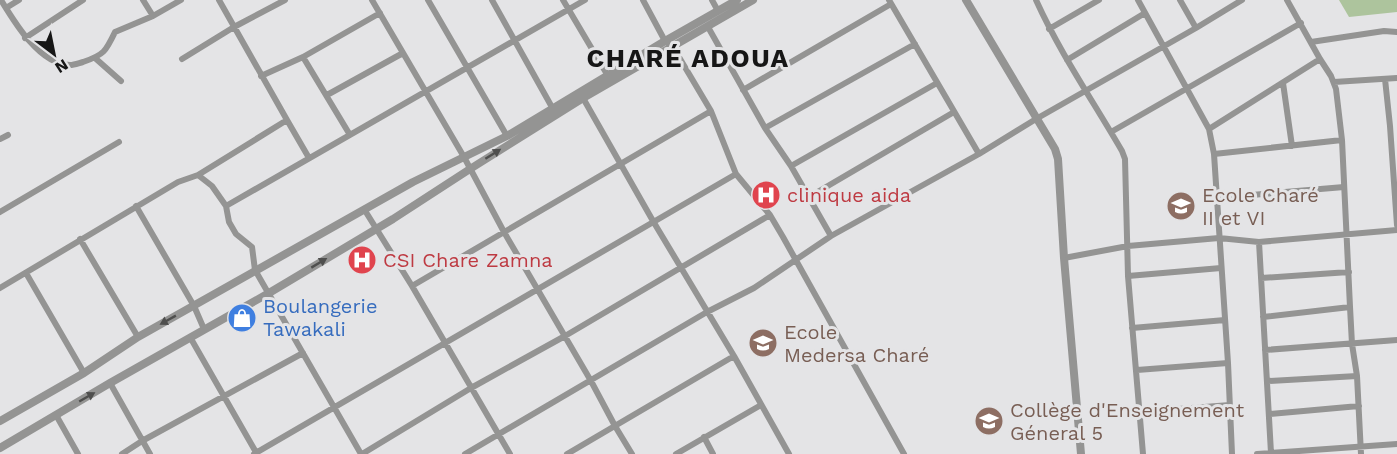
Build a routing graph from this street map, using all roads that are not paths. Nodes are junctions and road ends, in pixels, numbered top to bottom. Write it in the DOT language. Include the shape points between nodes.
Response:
graph roads {
  1 [pos="1,0"];
  2 [pos="19,0"];
  3 [pos="83,0"];
  4 [pos="143,0"];
  5 [pos="181,0"];
  6 [pos="219,0"];
  7 [pos="285,0"];
  8 [pos="382,0"];
  9 [pos="428,0"];
  10 [pos="492,0"];
  11 [pos="563,0"];
  12 [pos="585,0"];
  13 [pos="643,0"];
  14 [pos="712,0"];
  15 [pos="736,0"];
  16 [pos="753,0"];
  17 [pos="966,0"];
  18 [pos="1036,0"];
  19 [pos="1099,0"];
  20 [pos="1138,0"];
  21 [pos="1180,0"];
  22 [pos="1242,0"];
  23 [pos="1287,0"];
  24 [pos="374,2"];
  25 [pos="890,2"];
  26 [pos="6,8"];
  27 [pos="569,9"];
  28 [pos="718,11"];
  29 [pos="380,13"];
  30 [pos="1145,13"];
  31 [pos="153,16"];
  32 [pos="1301,23"];
  33 [pos="234,27"];
  34 [pos="708,27"];
  35 [pos="1196,28"];
  36 [pos="1049,29"];
  37 [pos="1397,32"];
  38 [pos="25,38"];
  39 [pos="514,40"];
  40 [pos="665,41"];
  41 [pos="1311,42"];
  42 [pos="915,44"];
  43 [pos="1164,46"];
  44 [pos="673,47"];
  45 [pos="403,53"];
  46 [pos="303,57"];
  47 [pos="95,58"];
  48 [pos="182,59"];
  49 [pos="1320,59"];
  50 [pos="1067,60"];
  51 [pos="468,67"];
  52 [pos="261,76"];
  53 [pos="608,76"];
  54 [pos="1397,78"];
  55 [pos="1386,79"];
  56 [pos="121,81"];
  57 [pos="938,82"];
  58 [pos="1334,82"];
  59 [pos="1283,83"];
  60 [pos="1187,88"];
  61 [pos="743,90"];
  62 [pos="426,91"];
  63 [pos="1085,91"];
  64 [pos="327,95"];
  65 [pos="583,99"];
  66 [pos="553,109"];
  67 [pos="711,111"];
  68 [pos="954,112"];
  69 [pos="1036,119"];
  70 [pos="287,120"];
  71 [pos="765,128"];
  72 [pos="1209,129"];
  73 [pos="1111,132"];
  74 [pos="8,135"];
  75 [pos="350,135"];
  76 [pos="507,136"];
  77 [pos="0,139"];
  78 [pos="1342,140"];
  79 [pos="119,142"];
  80 [pos="1292,146"];
  81 [pos="979,154"];
  82 [pos="1214,154"];
  83 [pos="464,157"];
  84 [pos="309,158"];
  85 [pos="621,164"];
  86 [pos="791,166"];
  87 [pos="470,169"];
  88 [pos="735,174"];
  89 [pos="198,175"];
  90 [pos="1344,187"];
  91 [pos="809,196"];
  92 [pos="1216,198"];
  93 [pos="136,206"];
  94 [pos="226,206"];
  95 [pos="364,209"];
  96 [pos="0,212"];
  97 [pos="770,215"];
  98 [pos="653,221"];
  99 [pos="1397,225"];
  100 [pos="376,228"];
  101 [pos="1397,230"];
  102 [pos="504,232"];
  103 [pos="1347,234"];
  104 [pos="831,237"];
  105 [pos="1219,238"];
  106 [pos="81,239"];
  107 [pos="1259,242"];
  108 [pos="1128,246"];
  109 [pos="1064,258"];
  110 [pos="796,260"];
  111 [pos="682,267"];
  112 [pos="1221,268"];
  113 [pos="255,270"];
  114 [pos="1349,272"];
  115 [pos="26,273"];
  116 [pos="1128,276"];
  117 [pos="1261,278"];
  118 [pos="412,286"];
  119 [pos="0,288"];
  120 [pos="537,289"];
  121 [pos="269,293"];
  122 [pos="194,306"];
  123 [pos="1350,307"];
  124 [pos="707,312"];
  125 [pos="1263,317"];
  126 [pos="1225,320"];
  127 [pos="1132,328"];
  128 [pos="204,329"];
  129 [pos="565,336"];
  130 [pos="138,337"];
  131 [pos="190,337"];
  132 [pos="1397,340"];
  133 [pos="445,342"];
  134 [pos="1352,344"];
  135 [pos="1265,350"];
  136 [pos="303,353"];
  137 [pos="734,356"];
  138 [pos="1228,363"];
  139 [pos="1137,370"];
  140 [pos="84,373"];
  141 [pos="1358,376"];
  142 [pos="591,381"];
  143 [pos="1268,381"];
  144 [pos="110,383"];
  145 [pos="471,388"];
  146 [pos="224,397"];
  147 [pos="761,405"];
  148 [pos="1230,405"];
  149 [pos="1359,406"];
  150 [pos="334,407"];
  151 [pos="1140,412"];
  152 [pos="1270,414"];
  153 [pos="56,415"];
  154 [pos="0,421"];
  155 [pos="615,426"];
  156 [pos="498,434"];
  157 [pos="704,437"];
  158 [pos="142,441"];
  159 [pos="1397,444"];
  160 [pos="0,448"];
  161 [pos="1361,451"];
  162 [pos="1271,453"];
  163 [pos="78,454"];
  164 [pos="122,454"];
  165 [pos="150,454"];
  166 [pos="256,454"];
  167 [pos="362,454"];
  168 [pos="465,454"];
  169 [pos="510,454"];
  170 [pos="567,454"];
  171 [pos="632,454"];
  172 [pos="676,454"];
  173 [pos="713,454"];
  174 [pos="789,454"];
  175 [pos="904,454"];
  176 [pos="1081,454"];
  177 [pos="1143,454"];
  178 [pos="1232,454"];
  179 [pos="1257,454"];
  1 -- 26 [label="street"];
  2 -- 26 [label="street"];
  3 -- 38 [label="street"];
  4 -- 31 [label="street"];
  5 -- 31 [label="street"];
  6 -- 33 [label="street"];
  7 -- 33 [label="street"];
  8 -- 24 [label="street"];
  9 -- 51 [label="street"];
  10 -- 39 [label="street"];
  11 -- 27 [label="street"];
  12 -- 27 [label="street"];
  13 -- 40 [label="street"];
  14 -- 28 [label="street"];
  15 -- 28 [label="street"];
  16 -- 34 [label="street"];
  17 -- 69 [label="street"];
  18 -- 36 [label="street"];
  19 -- 36 [label="street"];
  20 -- 30 [label="street"];
  21 -- 35 [label="street"];
  22 -- 35 [label="street"];
  23 -- 32 [label="street"];
  24 -- 29 [label="street"];
  25 -- 42 [label="street"];
  25 -- 61 [label="street"];
  26 -- 38 [label="street"];
  27 -- 39 [label="street"];
  27 -- 53 [label="street"];
  28 -- 40 [label="street"];
  29 -- 45 [label="street"];
  29 -- 46 [label="street"];
  30 -- 43 [label="street"];
  30 -- 50 [label="street"];
  31 -- 47 [label="street" via="115,32 108,48"];
  32 -- 41 [label="street"];
  32 -- 60 [label="street"];
  33 -- 48 [label="street"];
  33 -- 52 [label="street"];
  34 -- 44 [label="street"];
  34 -- 61 [label="street"];
  35 -- 43 [label="street"];
  36 -- 50 [label="street"];
  37 -- 41 [label="street"];
  38 -- 47 [label="street" via="60,63 71,66"];
  39 -- 51 [label="street"];
  39 -- 66 [label="street"];
  40 -- 44 [label="street"];
  40 -- 53 [label="street"];
  41 -- 49 [label="street"];
  42 -- 57 [label="street"];
  42 -- 71 [label="street"];
  43 -- 60 [label="street"];
  43 -- 63 [label="street"];
  44 -- 65 [label="street"];
  44 -- 67 [label="street"];
  45 -- 62 [label="street"];
  45 -- 64 [label="street"];
  46 -- 52 [label="street"];
  46 -- 64 [label="street"];
  47 -- 56 [label="street"];
  49 -- 58 [label="street"];
  49 -- 59 [label="street"];
  50 -- 63 [label="street"];
  51 -- 62 [label="street"];
  51 -- 76 [label="street"];
  52 -- 70 [label="street"];
  53 -- 66 [label="street"];
  54 -- 55 [label="street"];
  55 -- 58 [label="street"];
  55 -- 99 [label="street"];
  57 -- 68 [label="street"];
  57 -- 86 [label="street"];
  58 -- 78 [label="street"];
  59 -- 72 [label="street"];
  59 -- 80 [label="street"];
  60 -- 72 [label="street"];
  60 -- 73 [label="street"];
  61 -- 71 [label="street"];
  62 -- 75 [label="street"];
  62 -- 83 [label="street"];
  63 -- 69 [label="street"];
  63 -- 73 [label="street"];
  64 -- 75 [label="street"];
  65 -- 85 [label="street"];
  87 -- 65 [label="street, one-way"];
  66 -- 76 [label="street"];
  67 -- 85 [label="street"];
  67 -- 88 [label="street"];
  68 -- 81 [label="street"];
  68 -- 91 [label="street"];
  69 -- 81 [label="street"];
  69 -- 109 [label="street" via="1058,159"];
  70 -- 84 [label="street"];
  70 -- 89 [label="street"];
  71 -- 86 [label="street"];
  72 -- 82 [label="street"];
  73 -- 108 [label="street" via="1125,159"];
  74 -- 77 [label="street"];
  75 -- 84 [label="street"];
  76 -- 83 [label="street"];
  78 -- 80 [label="street"];
  78 -- 90 [label="street"];
  79 -- 96 [label="street"];
  80 -- 82 [label="street"];
  81 -- 104 [label="street"];
  82 -- 92 [label="street"];
  83 -- 87 [label="street"];
  83 -- 95 [label="street"];
  84 -- 94 [label="street"];
  85 -- 98 [label="street"];
  85 -- 102 [label="street"];
  86 -- 91 [label="street"];
  87 -- 100 [label="street"];
  87 -- 102 [label="street"];
  88 -- 97 [label="street"];
  88 -- 98 [label="street"];
  89 -- 93 [label="street"];
  89 -- 94 [label="street" via="212,186"];
  90 -- 92 [label="street"];
  90 -- 103 [label="street"];
  91 -- 104 [label="street"];
  92 -- 105 [label="street"];
  93 -- 106 [label="street"];
  93 -- 122 [label="street"];
  94 -- 113 [label="street" via="236,234 252,247"];
  95 -- 100 [label="street"];
  95 -- 113 [label="street"];
  97 -- 110 [label="street"];
  97 -- 111 [label="street"];
  98 -- 111 [label="street"];
  98 -- 120 [label="street"];
  100 -- 118 [label="street"];
  121 -- 100 [label="street, one-way"];
  101 -- 103 [label="street"];
  102 -- 118 [label="street"];
  102 -- 120 [label="street"];
  103 -- 107 [label="street"];
  103 -- 114 [label="street"];
  104 -- 110 [label="street"];
  105 -- 107 [label="street"];
  105 -- 108 [label="street"];
  105 -- 112 [label="street"];
  106 -- 115 [label="street"];
  106 -- 130 [label="street"];
  107 -- 117 [label="street"];
  108 -- 109 [label="street"];
  108 -- 116 [label="street"];
  109 -- 176 [label="street"];
  110 -- 124 [label="street"];
  110 -- 175 [label="street"];
  111 -- 124 [label="street"];
  111 -- 129 [label="street"];
  112 -- 116 [label="street"];
  112 -- 126 [label="street"];
  113 -- 121 [label="street"];
  113 -- 122 [label="street"];
  114 -- 117 [label="street"];
  114 -- 123 [label="street"];
  115 -- 119 [label="street"];
  115 -- 140 [label="street"];
  116 -- 127 [label="street"];
  117 -- 125 [label="street"];
  118 -- 133 [label="street"];
  120 -- 129 [label="street"];
  120 -- 133 [label="street"];
  121 -- 128 [label="street"];
  121 -- 136 [label="street"];
  122 -- 128 [label="street"];
  122 -- 130 [label="street, one-way"];
  123 -- 125 [label="street"];
  123 -- 134 [label="street"];
  124 -- 137 [label="street"];
  124 -- 142 [label="street"];
  125 -- 135 [label="street"];
  126 -- 127 [label="street"];
  126 -- 138 [label="street"];
  127 -- 139 [label="street"];
  128 -- 131 [label="street"];
  129 -- 142 [label="street"];
  129 -- 145 [label="street"];
  130 -- 140 [label="street"];
  131 -- 144 [label="street"];
  131 -- 146 [label="street"];
  132 -- 134 [label="street"];
  133 -- 145 [label="street"];
  133 -- 150 [label="street"];
  134 -- 135 [label="street"];
  134 -- 141 [label="street"];
  135 -- 143 [label="street"];
  136 -- 146 [label="street"];
  136 -- 150 [label="street"];
  137 -- 147 [label="street"];
  137 -- 155 [label="street"];
  138 -- 139 [label="street"];
  138 -- 148 [label="street"];
  139 -- 151 [label="street"];
  140 -- 154 [label="street"];
  141 -- 143 [label="street"];
  141 -- 149 [label="street"];
  142 -- 155 [label="street"];
  142 -- 156 [label="street"];
  143 -- 152 [label="street"];
  153 -- 144 [label="street, one-way"];
  144 -- 158 [label="street"];
  145 -- 156 [label="street"];
  145 -- 167 [label="street"];
  146 -- 158 [label="street"];
  146 -- 166 [label="street"];
  147 -- 157 [label="street"];
  147 -- 174 [label="street"];
  148 -- 151 [label="street"];
  148 -- 178 [label="street"];
  149 -- 152 [label="street"];
  149 -- 161 [label="street"];
  150 -- 166 [label="street"];
  150 -- 167 [label="street"];
  151 -- 177 [label="street"];
  152 -- 162 [label="street"];
  153 -- 160 [label="street"];
  153 -- 163 [label="street"];
  155 -- 170 [label="street"];
  155 -- 171 [label="street"];
  156 -- 168 [label="street"];
  156 -- 169 [label="street"];
  157 -- 172 [label="street"];
  157 -- 173 [label="street"];
  158 -- 164 [label="street"];
  158 -- 165 [label="street"];
  159 -- 161 [label="street"];
  161 -- 162 [label="street"];
  162 -- 179 [label="street"];
}
